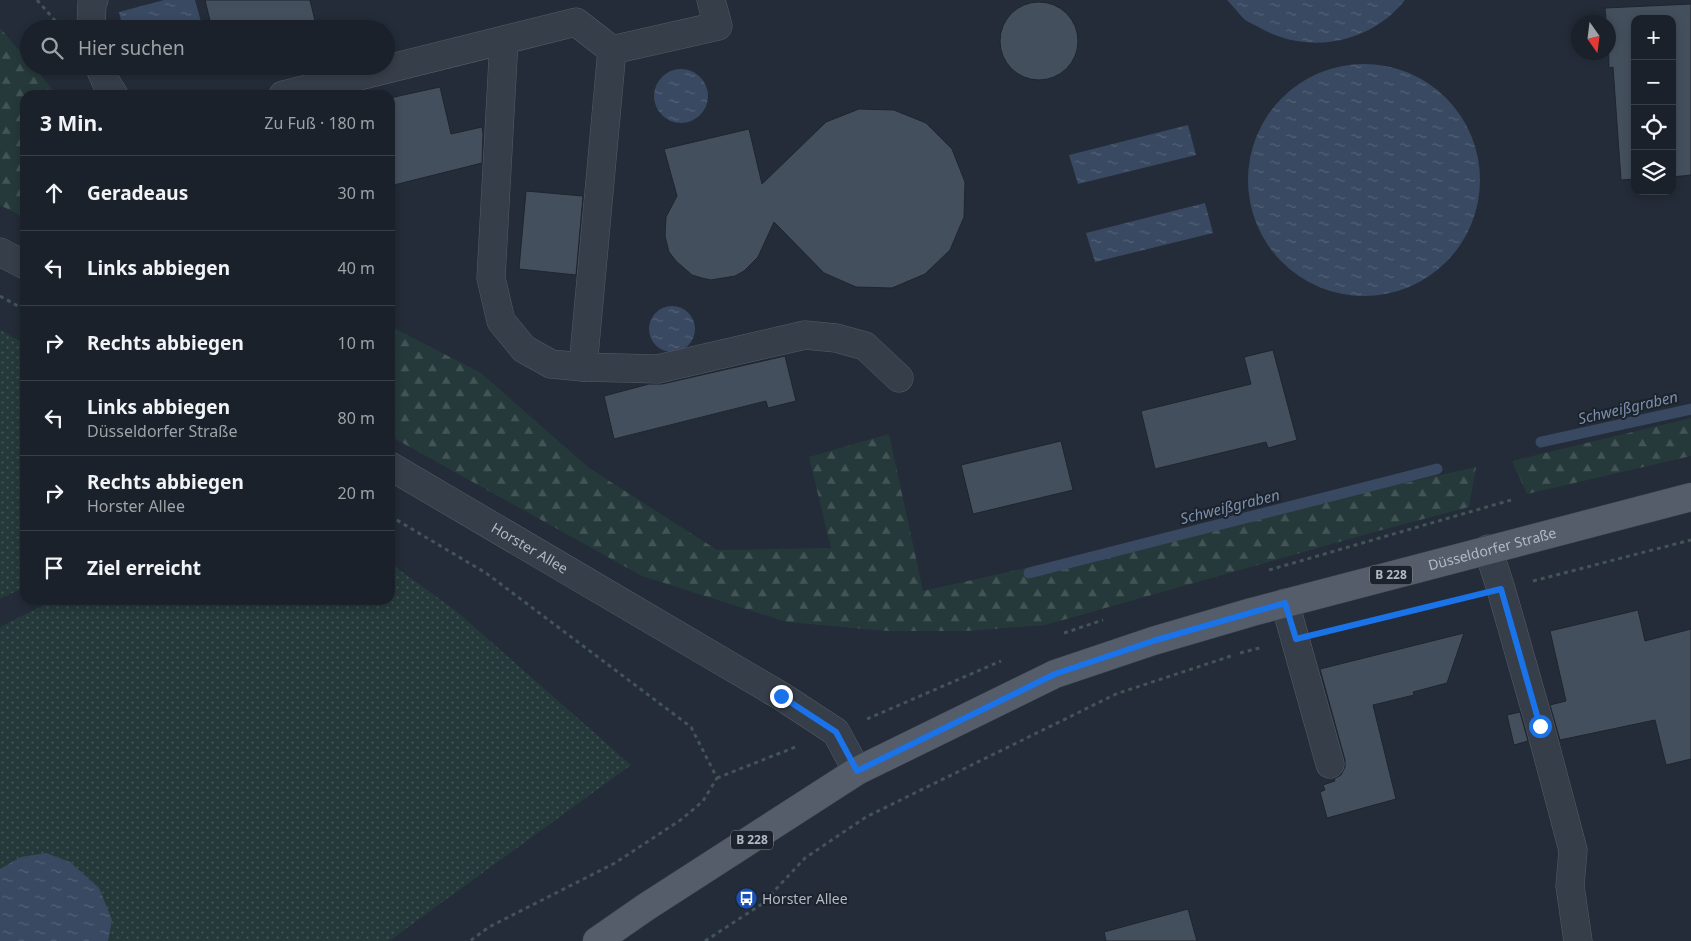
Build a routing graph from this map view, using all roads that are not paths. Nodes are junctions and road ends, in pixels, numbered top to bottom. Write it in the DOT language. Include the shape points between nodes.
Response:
graph roads {
  1 [pos="94,0"];
  2 [pos="711,0"];
  3 [pos="91,20"];
  4 [pos="504,40"];
  5 [pos="612,50"];
  6 [pos="395,67"];
  7 [pos="103,75"];
  8 [pos="363,75"];
  9 [pos="111,90"];
  10 [pos="303,90"];
  11 [pos="0,252"];
  12 [pos="20,262"];
  13 [pos="583,367"];
  14 [pos="898,378"];
  15 [pos="395,469"];
  16 [pos="1691,497"];
  17 [pos="1488,549"];
  18 [pos="1285,603"];
  19 [pos="1330,764"];
  20 [pos="857,771"];
  21 [pos="597,941"];
  22 [pos="1578,941"];
  1 -- 3 [label="street"];
  2 -- 5 [label="street" via="718,26"];
  4 -- 5 [label="street" via="576,22"];
  4 -- 6 [label="street"];
  4 -- 13 [label="street" via="491,278 501,322 524,349 552,364"];
  5 -- 13 [label="street"];
  7 -- 9 [label="street"];
  8 -- 10 [label="street"];
  11 -- 12 [label="street"];
  13 -- 14 [label="street" via="658,369 805,335 836,338 865,346"];
  15 -- 20 [label="street, Horster Allee" via="781,696 836,732"];
  16 -- 17 [label="main road, Düsseldorfer Straße / B 228"];
  17 -- 18 [label="main road, Düsseldorfer Straße / B 228"];
  17 -- 22 [label="street" via="1573,850 1570,886"];
  18 -- 19 [label="street"];
  18 -- 20 [label="main road, Düsseldorfer Straße / B 228" via="1153,641 1055,674"];
  20 -- 21 [label="main road, Düsseldorfer Straße / B 228"];
}
